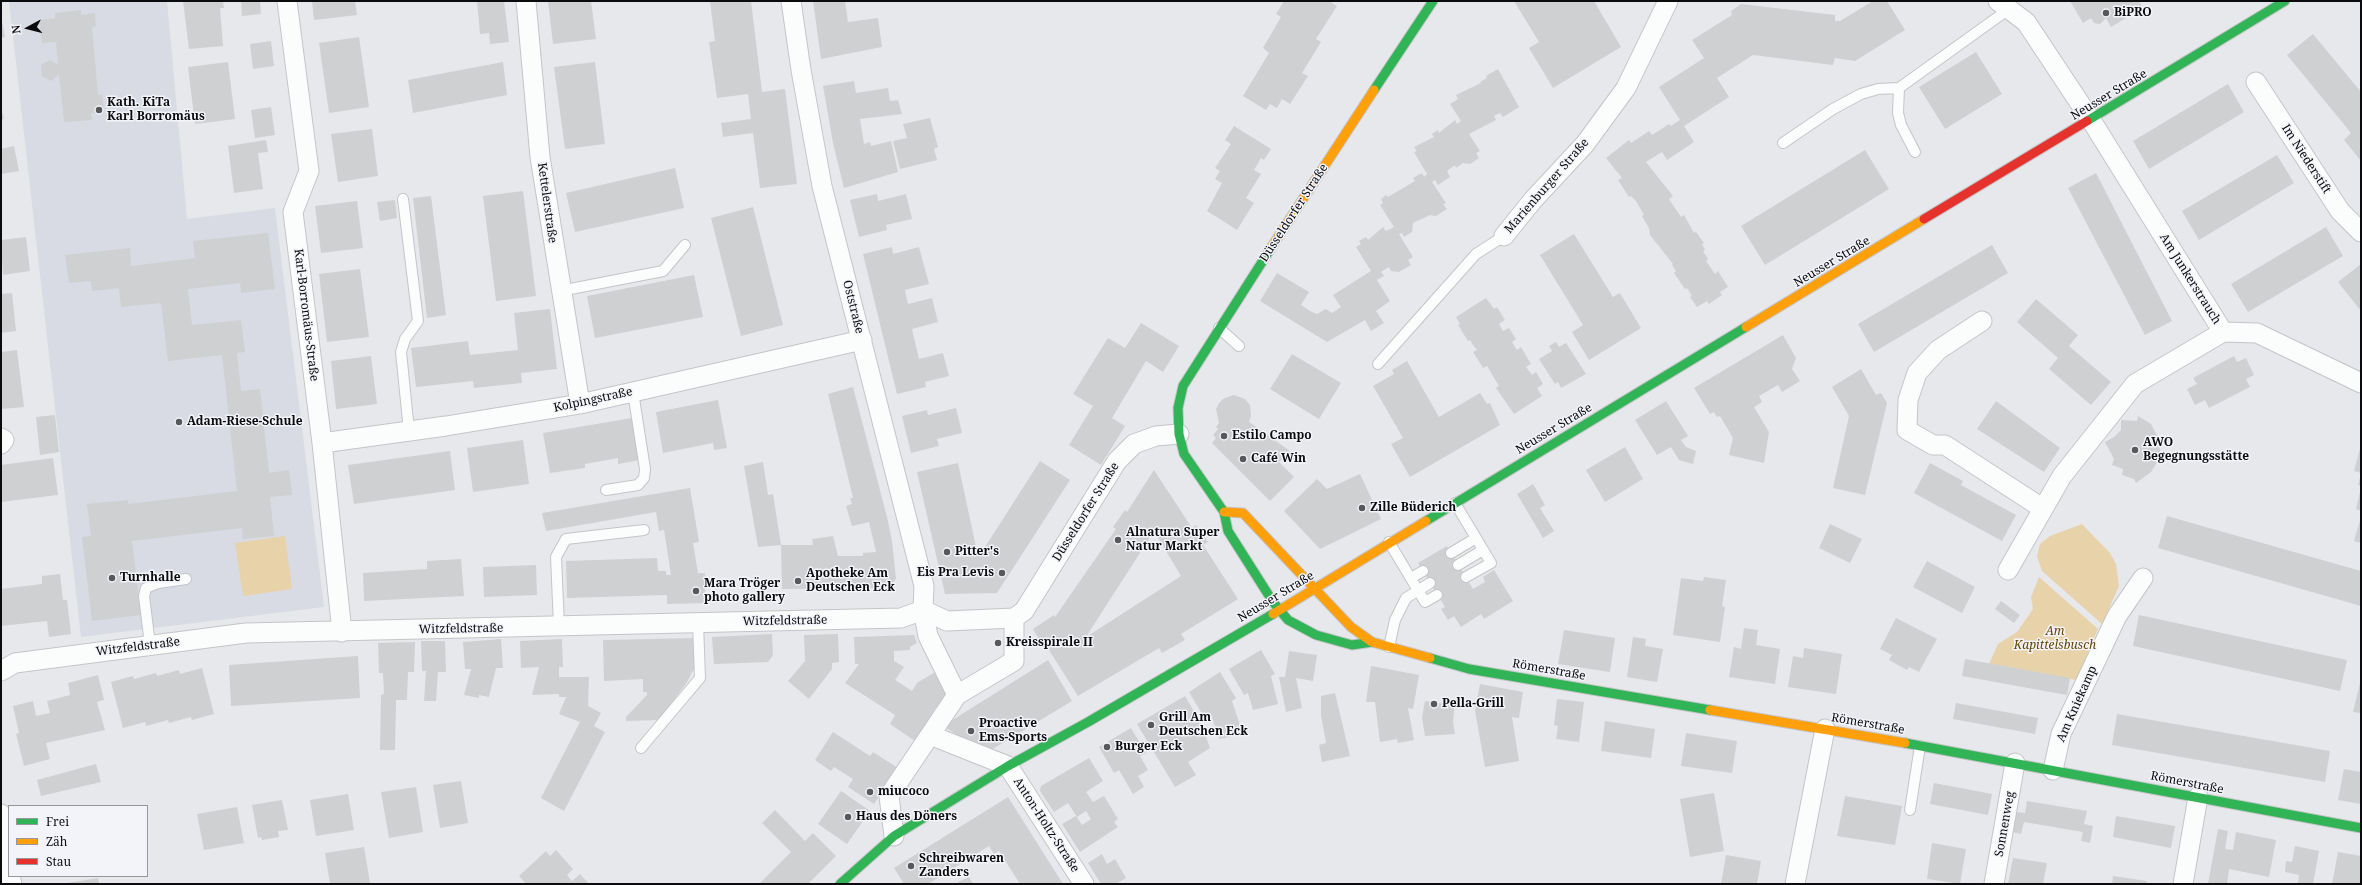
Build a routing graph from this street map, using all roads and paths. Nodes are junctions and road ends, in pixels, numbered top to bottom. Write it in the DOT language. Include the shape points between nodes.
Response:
graph roads {
  1 [pos="287,1"];
  2 [pos="526,1"];
  3 [pos="791,1"];
  4 [pos="1433,1"];
  5 [pos="1668,1"];
  6 [pos="2285,1"];
  7 [pos="2003,5"];
  8 [pos="2256,82"];
  9 [pos="1899,88"];
  10 [pos="2091,120"];
  11 [pos="1783,143"];
  12 [pos="1915,152"];
  13 [pos="403,199"];
  14 [pos="2361,232"];
  15 [pos="1504,236"];
  16 [pos="685,245"];
  17 [pos="560,291"];
  18 [pos="1982,321"];
  19 [pos="1218,328"];
  20 [pos="2223,332"];
  21 [pos="862,340"];
  22 [pos="1239,346"];
  23 [pos="1378,364"];
  24 [pos="2361,383"];
  25 [pos="633,392"];
  26 [pos="580,404"];
  27 [pos="409,431"];
  28 [pos="1179,434"];
  29 [pos="1,438"];
  30 [pos="322,443"];
  31 [pos="1,444"];
  32 [pos="606,490"];
  33 [pos="1455,503"];
  34 [pos="2042,508"];
  35 [pos="1224,512"];
  36 [pos="644,530"];
  37 [pos="1476,538"];
  38 [pos="1390,542"];
  39 [pos="1483,550"];
  40 [pos="1451,553"];
  41 [pos="1458,565"];
  42 [pos="2008,570"];
  43 [pos="1423,571"];
  44 [pos="1466,577"];
  45 [pos="1411,578"];
  46 [pos="2143,578"];
  47 [pos="186,579"];
  48 [pos="1430,583"];
  49 [pos="1314,588"];
  50 [pos="1418,590"];
  51 [pos="1438,595"];
  52 [pos="923,610"];
  53 [pos="1279,610"];
  54 [pos="1014,618"];
  55 [pos="698,623"];
  56 [pos="559,626"];
  57 [pos="342,632"];
  58 [pos="1372,642"];
  59 [pos="150,645"];
  60 [pos="1389,647"];
  61 [pos="1,671"];
  62 [pos="958,695"];
  63 [pos="1825,729"];
  64 [pos="930,735"];
  65 [pos="1920,746"];
  66 [pos="641,748"];
  67 [pos="2015,763"];
  68 [pos="1008,766"];
  69 [pos="2053,770"];
  70 [pos="2198,797"];
  71 [pos="1910,810"];
  72 [pos="1,814"];
  73 [pos="2361,828"];
  74 [pos="894,836"];
  75 [pos="8,860"];
  76 [pos="840,884"];
  77 [pos="1084,884"];
  78 [pos="1795,884"];
  79 [pos="1994,884"];
  80 [pos="2183,884"];
  1 -- 30 [label="street, Karl-Borromäus-Straße" via="309,171 293,212"];
  2 -- 17 [label="street, Kettelerstraße" via="540,157"];
  3 -- 21 [label="street, Oststraße" via="822,186"];
  4 -- 19 [label="main road, Düsseldorfer Straße"];
  5 -- 15 [label="street, Marienburger Straße" via="1626,88 1585,144 1533,200"];
  6 -- 10 [label="main road, Neusser Straße"];
  7 -- 9 [label="lane"];
  7 -- 10 [label="street" via="2026,22"];
  8 -- 14 [label="street, Im Niederstift" via="2340,211"];
  9 -- 11 [label="lane" via="1878,89 1861,94 1833,108"];
  9 -- 12 [label="lane" via="1898,113 1901,125"];
  10 -- 20 [label="street, Am Junkerstrauch"];
  10 -- 33 [label="main road, Neusser Straße"];
  13 -- 27 [label="lane" via="418,321 405,339 401,352"];
  15 -- 23 [label="lane, Marienburger Straße" via="1476,254"];
  16 -- 17 [label="lane" via="663,271"];
  17 -- 26 [label="street, Kettelerstraße"];
  18 -- 34 [label="street" via="1938,350 1917,373 1908,400 1907,430 1933,445 1945,445"];
  19 -- 22 [label="lane"];
  19 -- 28 [label="main road, Düsseldorfer Straße" via="1183,386 1178,408"];
  20 -- 24 [label="street, Am Junkerstrauch" via="2257,333"];
  20 -- 34 [label="street" via="2135,384 2062,476"];
  21 -- 25 [label="street, Kolpingstraße"];
  21 -- 52 [label="street, Oststraße" via="924,586"];
  25 -- 26 [label="street, Kolpingstraße"];
  25 -- 32 [label="lane" via="645,468 644,478 638,485"];
  26 -- 27 [label="street, Kolpingstraße"];
  27 -- 30 [label="street, Kolpingstraße"];
  28 -- 35 [label="main road, Düsseldorfer Straße" via="1184,454"];
  28 -- 54 [label="street, Düsseldorfer Straße" via="1156,436 1134,444 1117,461 1024,611"];
  29 -- 31 [label="street" via="4,440"];
  30 -- 57 [label="street, Karl-Borromäus-Straße"];
  33 -- 37 [label="lane"];
  33 -- 38 [label="main road, Neusser Straße"];
  34 -- 42 [label="street"];
  35 -- 49 [label="main road" via="1243,513"];
  35 -- 53 [label="main road, Düsseldorfer Straße" via="1228,531"];
  36 -- 56 [label="lane" via="566,538 556,557"];
  37 -- 39 [label="lane"];
  37 -- 40 [label="lane"];
  38 -- 45 [label="lane"];
  38 -- 49 [label="main road, Neusser Straße"];
  39 -- 41 [label="lane"];
  39 -- 44 [label="lane" via="1491,562"];
  43 -- 45 [label="lane"];
  45 -- 50 [label="lane"];
  46 -- 69 [label="street, Am Kniekamp" via="2117,616 2061,734"];
  47 -- 59 [label="lane" via="158,583 146,588 144,596"];
  48 -- 50 [label="lane"];
  49 -- 53 [label="main road, Neusser Straße"];
  49 -- 58 [label="main road, Römerstraße" via="1351,627"];
  50 -- 51 [label="lane" via="1425,602"];
  50 -- 60 [label="lane" via="1406,598 1395,620"];
  52 -- 54 [label="street" via="947,621"];
  52 -- 55 [label="street, Witzfeldstraße" via="901,618"];
  52 -- 62 [label="street" via="928,636"];
  53 -- 58 [label="main road, Römerstraße" via="1288,620 1316,635 1352,645"];
  53 -- 68 [label="main road, Neusser Straße"];
  54 -- 62 [label="street" via="1014,661"];
  55 -- 56 [label="street, Witzfeldstraße"];
  55 -- 66 [label="lane" via="700,678"];
  56 -- 57 [label="street, Witzfeldstraße"];
  57 -- 59 [label="street, Witzfeldstraße" via="246,633"];
  58 -- 60 [label="main road, Römerstraße"];
  59 -- 61 [label="street, Witzfeldstraße" via="15,663"];
  60 -- 63 [label="main road, Römerstraße" via="1469,669"];
  62 -- 64 [label="street"];
  63 -- 65 [label="main road, Römerstraße"];
  63 -- 78 [label="street"];
  64 -- 68 [label="street"];
  64 -- 74 [label="street" via="889,796"];
  65 -- 67 [label="main road, Römerstraße"];
  65 -- 71 [label="lane"];
  67 -- 69 [label="main road, Römerstraße"];
  67 -- 79 [label="street, Sonnenweg"];
  68 -- 74 [label="main road, Neusser Straße"];
  68 -- 77 [label="street, Anton-Holtz-Straße"];
  69 -- 70 [label="main road, Römerstraße"];
  70 -- 73 [label="main road, Römerstraße"];
  70 -- 80 [label="street"];
  72 -- 75 [label="street"];
  74 -- 76 [label="main road, Neusser Straße"];
}
